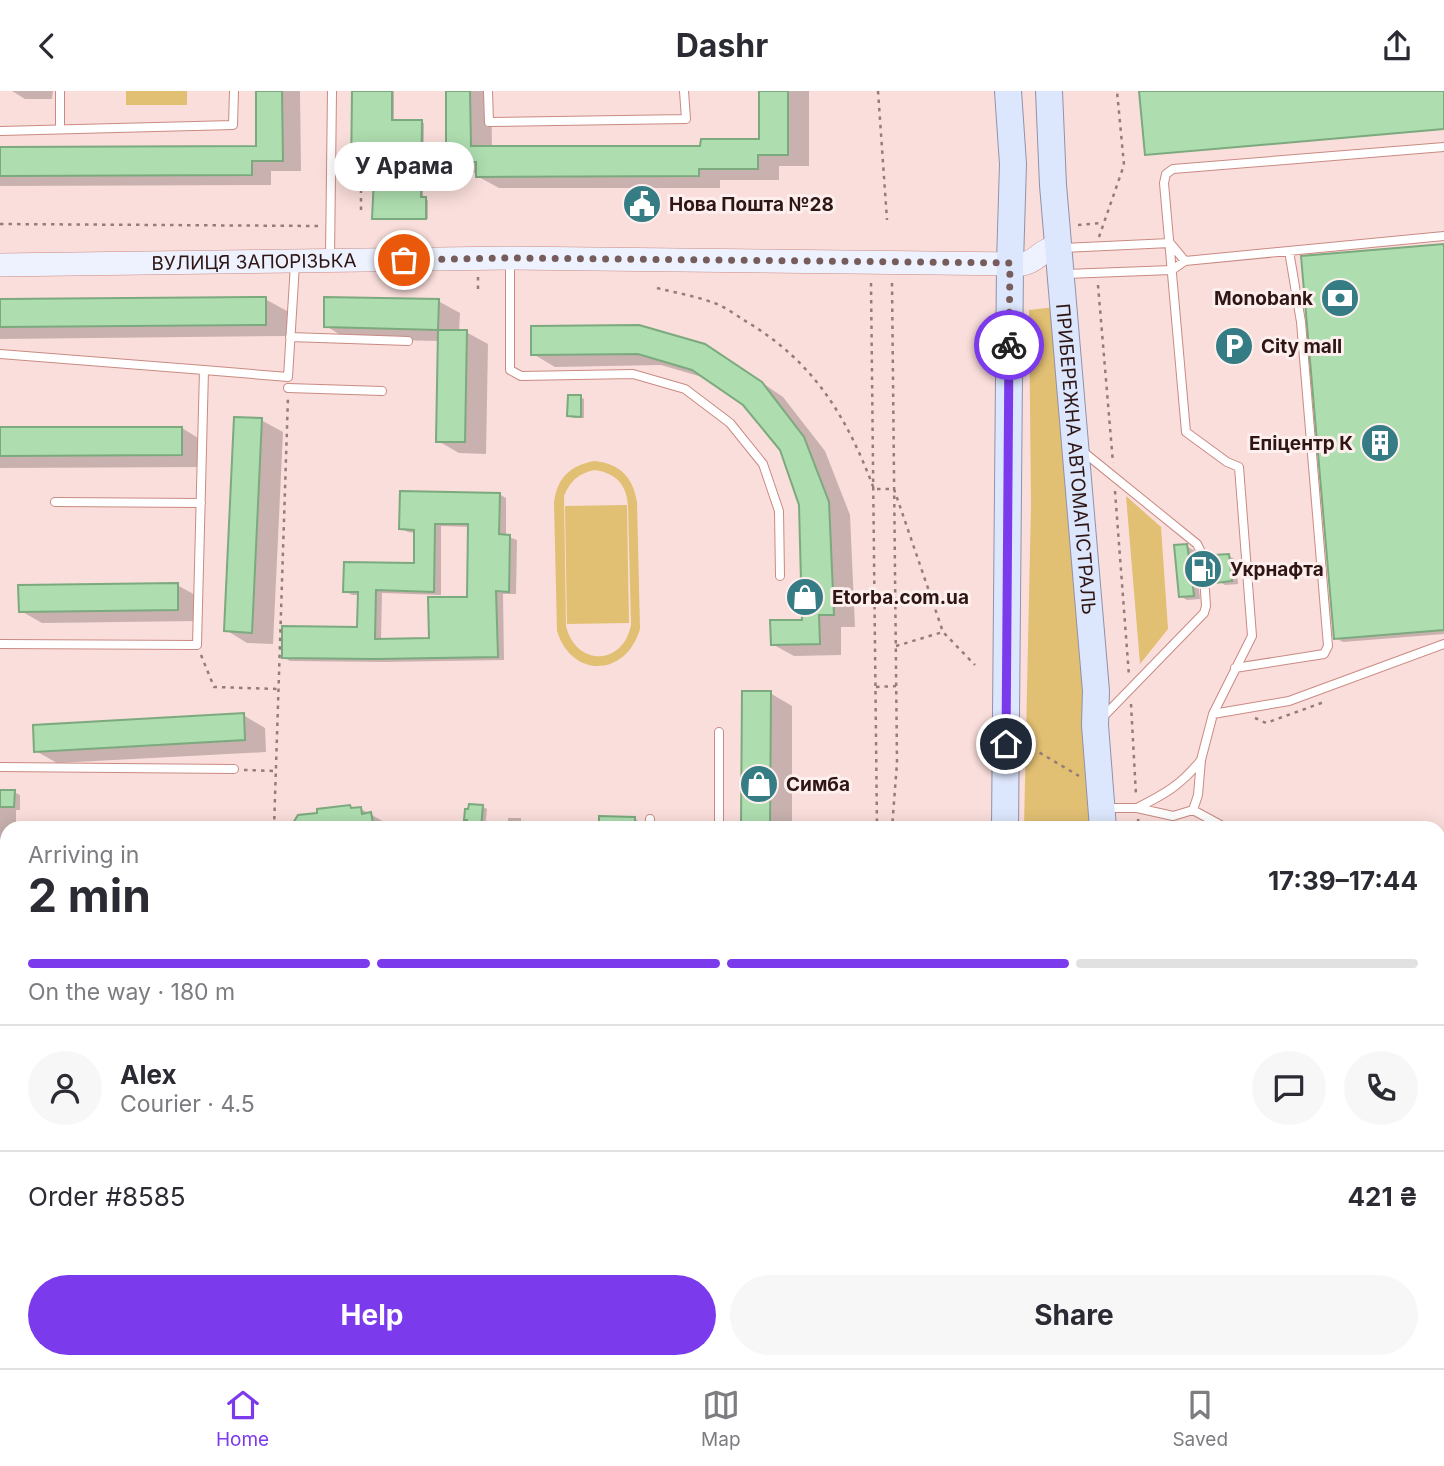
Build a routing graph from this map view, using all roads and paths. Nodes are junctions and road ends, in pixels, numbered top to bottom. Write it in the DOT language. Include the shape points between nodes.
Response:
graph roads {
  1 [pos="60,91"];
  2 [pos="234,91"];
  3 [pos="332,91"];
  4 [pos="488,91"];
  5 [pos="684,91"];
  6 [pos="878,91"];
  7 [pos="1008,91"];
  8 [pos="1049,91"];
  9 [pos="1117,91"];
  10 [pos="60,129"];
  11 [pos="0,131"];
  12 [pos="1444,147"];
  13 [pos="362,178"];
  14 [pos="361,210"];
  15 [pos="887,220"];
  16 [pos="1104,223"];
  17 [pos="0,224"];
  18 [pos="1077,225"];
  19 [pos="331,226"];
  20 [pos="1444,236"];
  21 [pos="1170,243"];
  22 [pos="1095,246"];
  23 [pos="1059,248"];
  24 [pos="1289,251"];
  25 [pos="510,258"];
  26 [pos="295,261"];
  27 [pos="330,261"];
  28 [pos="1185,261"];
  29 [pos="1010,263"];
  30 [pos="0,265"];
  31 [pos="1172,270"];
  32 [pos="1097,273"];
  33 [pos="478,274"];
  34 [pos="1061,275"];
  35 [pos="872,283"];
  36 [pos="892,283"];
  37 [pos="657,288"];
  38 [pos="478,289"];
  39 [pos="290,337"];
  40 [pos="408,341"];
  41 [pos="0,354"];
  42 [pos="204,370"];
  43 [pos="288,388"];
  44 [pos="383,391"];
  45 [pos="1076,445"];
  46 [pos="1114,478"];
  47 [pos="874,489"];
  48 [pos="894,489"];
  49 [pos="55,502"];
  50 [pos="201,503"];
  51 [pos="1202,562"];
  52 [pos="780,576"];
  53 [pos="1203,576"];
  54 [pos="943,632"];
  55 [pos="0,644"];
  56 [pos="197,645"];
  57 [pos="1444,645"];
  58 [pos="896,646"];
  59 [pos="975,665"];
  60 [pos="1235,669"];
  61 [pos="896,686"];
  62 [pos="876,687"];
  63 [pos="1130,688"];
  64 [pos="278,689"];
  65 [pos="1213,714"];
  66 [pos="1095,725"];
  67 [pos="719,732"];
  68 [pos="1025,744"];
  69 [pos="1201,760"];
  70 [pos="0,767"];
  71 [pos="234,769"];
  72 [pos="276,771"];
  73 [pos="1079,776"];
  74 [pos="1137,807"];
  75 [pos="1193,810"];
  76 [pos="1102,818"];
  77 [pos="274,821"];
  78 [pos="719,821"];
  79 [pos="877,821"];
  80 [pos="893,821"];
  81 [pos="1005,821"];
  82 [pos="1213,821"];
  1 -- 10 [label="lane"];
  2 -- 10 [label="lane" via="233,125"];
  3 -- 19 [label="lane"];
  4 -- 5 [label="lane" via="489,122 686,119"];
  6 -- 15 [label="path"];
  7 -- 29 [label="main road" via="1013,164"];
  8 -- 23 [label="main road, ПРИБЕРЕЖНА АВТОМАГІСТРАЛЬ"];
  9 -- 16 [label="path" via="1124,165"];
  10 -- 11 [label="lane"];
  12 -- 21 [label="lane" via="1173,169 1164,183"];
  13 -- 14 [label="path"];
  16 -- 18 [label="path"];
  16 -- 22 [label="path"];
  17 -- 19 [label="path"];
  19 -- 27 [label="lane"];
  20 -- 24 [label="lane"];
  21 -- 22 [label="lane"];
  21 -- 28 [label="lane"];
  21 -- 31 [label="lane"];
  22 -- 23 [label="lane"];
  23 -- 29 [label="street, ВУЛИЦЯ ЗАПОРІЗЬКА" via="1046,249 1026,264"];
  23 -- 34 [label="main road, ПРИБЕРЕЖНА АВТОМАГІСТРАЛЬ"];
  24 -- 28 [label="lane"];
  24 -- 60 [label="lane" via="1301,322 1328,646 1324,654"];
  25 -- 27 [label="street, ВУЛИЦЯ ЗАПОРІЗЬКА"];
  25 -- 29 [label="street, ВУЛИЦЯ ЗАПОРІЗЬКА"];
  25 -- 52 [label="lane" via="510,370 521,376 632,374 684,389 730,423 763,464 779,511"];
  26 -- 27 [label="street, ВУЛИЦЯ ЗАПОРІЗЬКА"];
  26 -- 30 [label="street, ВУЛИЦЯ ЗАПОРІЗЬКА"];
  26 -- 39 [label="lane"];
  28 -- 31 [label="lane"];
  29 -- 81 [label="main road"];
  31 -- 32 [label="lane"];
  31 -- 60 [label="lane" via="1186,432 1239,467 1252,636"];
  32 -- 34 [label="lane"];
  32 -- 46 [label="path"];
  33 -- 38 [label="path"];
  34 -- 45 [label="main road, ПРИБЕРЕЖНА АВТОМАГІСТРАЛЬ"];
  35 -- 47 [label="path"];
  36 -- 48 [label="path"];
  37 -- 47 [label="path" via="716,304 798,359 831,399 858,445"];
  39 -- 40 [label="lane"];
  39 -- 42 [label="lane" via="288,377"];
  41 -- 42 [label="lane"];
  42 -- 50 [label="lane"];
  43 -- 44 [label="lane"];
  43 -- 64 [label="path"];
  45 -- 46 [label="lane"];
  45 -- 66 [label="main road, ПРИБЕРЕЖНА АВТОМАГІСТРАЛЬ"];
  46 -- 51 [label="lane" via="1197,544"];
  46 -- 63 [label="path"];
  47 -- 48 [label="path"];
  47 -- 62 [label="path"];
  48 -- 54 [label="path"];
  48 -- 58 [label="path"];
  49 -- 50 [label="lane"];
  50 -- 56 [label="lane"];
  53 -- 63 [label="lane" via="1204,613"];
  54 -- 58 [label="path"];
  54 -- 59 [label="path"];
  55 -- 56 [label="lane"];
  56 -- 64 [label="path" via="214,687"];
  57 -- 65 [label="lane" via="1289,701"];
  58 -- 61 [label="path"];
  60 -- 65 [label="lane"];
  61 -- 62 [label="path"];
  61 -- 80 [label="path"];
  62 -- 79 [label="path"];
  63 -- 66 [label="lane"];
  63 -- 74 [label="path"];
  64 -- 72 [label="path"];
  65 -- 69 [label="lane"];
  66 -- 76 [label="main road, ПРИБЕРЕЖНА АВТОМАГІСТРАЛЬ"];
  67 -- 78 [label="lane"];
  68 -- 73 [label="path"];
  69 -- 74 [label="lane" via="1184,781"];
  69 -- 75 [label="lane"];
  70 -- 71 [label="lane"];
  71 -- 72 [label="path"];
  72 -- 77 [label="path"];
  74 -- 75 [label="lane" via="1173,816"];
  74 -- 76 [label="lane"];
  75 -- 82 [label="lane"];
}
